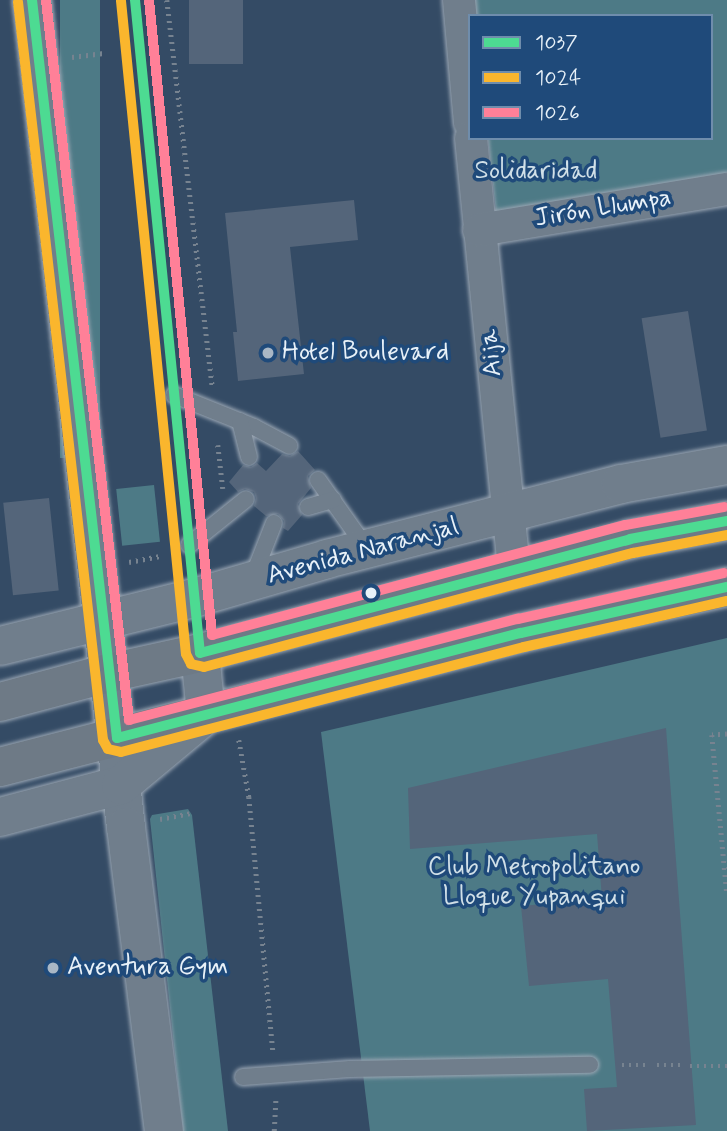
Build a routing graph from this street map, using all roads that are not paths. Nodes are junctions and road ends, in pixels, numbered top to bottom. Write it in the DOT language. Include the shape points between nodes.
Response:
graph roads {
  1 [pos="32,0"];
  2 [pos="459,0"];
  3 [pos="468,101"];
  4 [pos="471,140"];
  5 [pos="727,189"];
  6 [pos="479,230"];
  7 [pos="174,396"];
  8 [pos="240,421"];
  9 [pos="289,446"];
  10 [pos="249,457"];
  11 [pos="727,465"];
  12 [pos="318,480"];
  13 [pos="246,499"];
  14 [pos="333,500"];
  15 [pos="309,507"];
  16 [pos="508,513"];
  17 [pos="727,521"];
  18 [pos="274,523"];
  19 [pos="189,545"];
  20 [pos="367,549"];
  21 [pos="514,569"];
  22 [pos="251,582"];
  23 [pos="727,587"];
  24 [pos="102,619"];
  25 [pos="0,646"];
  26 [pos="200,653"];
  27 [pos="109,673"];
  28 [pos="0,702"];
  29 [pos="206,715"];
  30 [pos="117,738"];
  31 [pos="0,767"];
  32 [pos="121,785"];
  33 [pos="0,817"];
  34 [pos="590,1065"];
  35 [pos="243,1077"];
  36 [pos="164,1131"];
  1 -- 24 [label="main road"];
  2 -- 3 [label="street"];
  4 -- 6 [label="street, Aija"];
  5 -- 6 [label="street, Jirón Llumpa"];
  6 -- 16 [label="street, Aija"];
  7 -- 8 [label="lane"];
  8 -- 9 [label="lane"];
  8 -- 10 [label="lane"];
  11 -- 16 [label="main road, Avenida Naranjal" via="621,484"];
  12 -- 14 [label="lane"];
  13 -- 19 [label="lane"];
  14 -- 15 [label="lane"];
  14 -- 20 [label="lane"];
  16 -- 20 [label="main road, Avenida Naranjal"];
  16 -- 21 [label="street, Aija"];
  17 -- 21 [label="highway" via="630,539"];
  18 -- 22 [label="lane"];
  20 -- 22 [label="main road, Avenida Naranjal"];
  21 -- 26 [label="highway"];
  22 -- 24 [label="main road, Avenida Naranjal"];
  23 -- 29 [label="highway" via="521,633"];
  24 -- 25 [label="main road, Avenida Naranjal"];
  24 -- 27 [label="main road"];
  26 -- 27 [label="highway"];
  26 -- 29 [label="main road"];
  27 -- 28 [label="highway"];
  27 -- 30 [label="main road"];
  29 -- 30 [label="highway"];
  29 -- 32 [label="main road"];
  30 -- 31 [label="highway"];
  30 -- 32 [label="main road"];
  32 -- 33 [label="main road"];
  32 -- 36 [label="main road"];
  34 -- 35 [label="lane" via="350,1069"];
}
